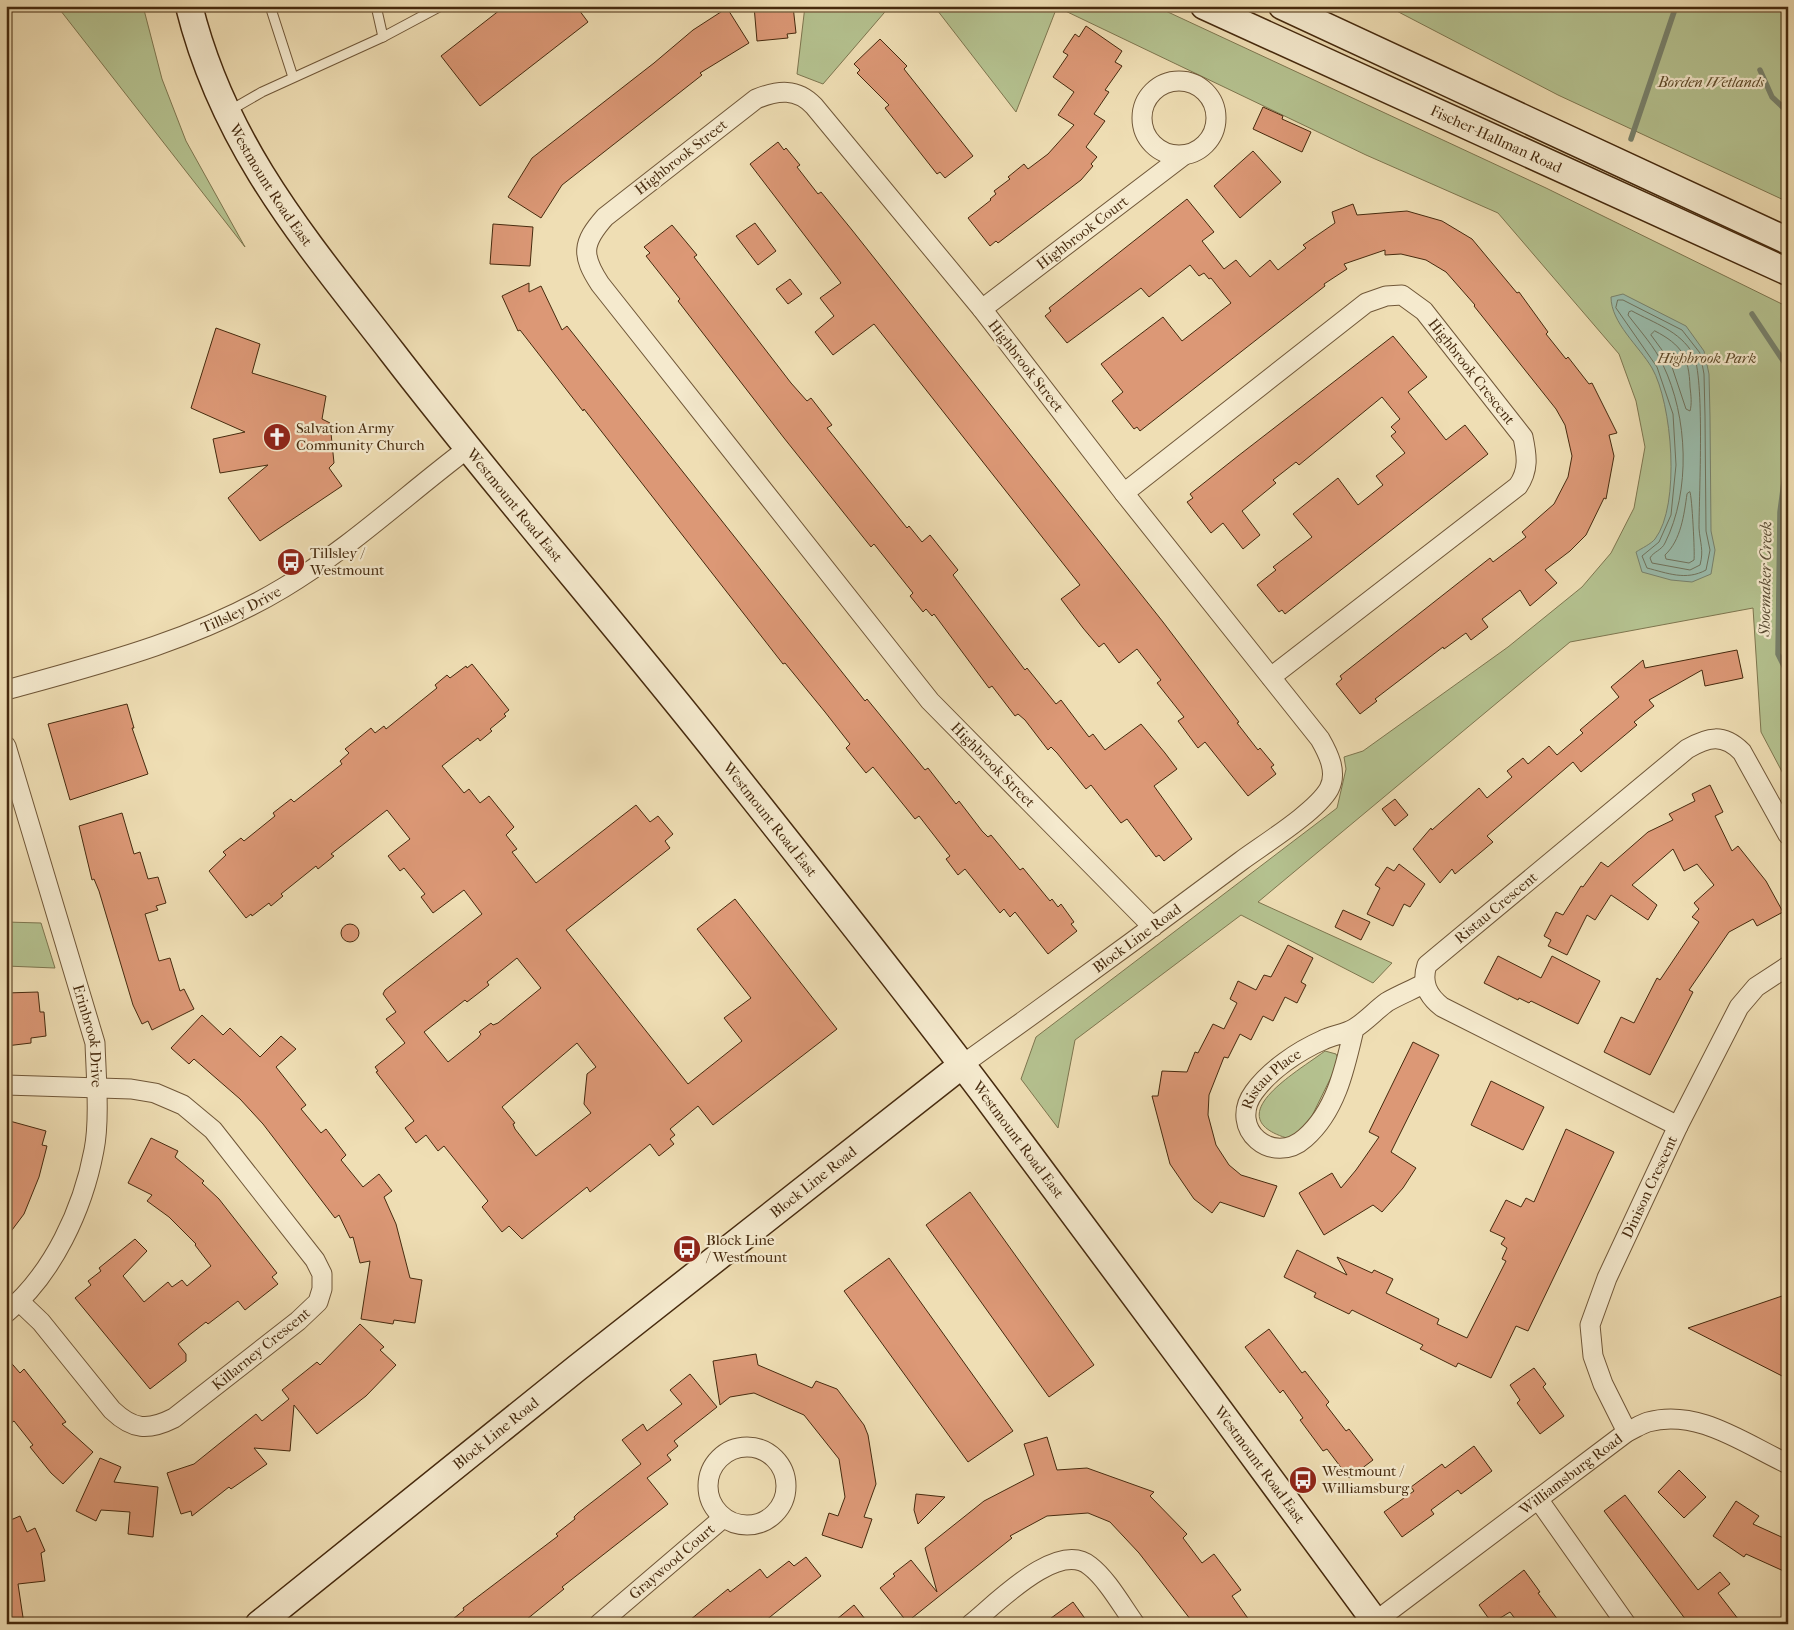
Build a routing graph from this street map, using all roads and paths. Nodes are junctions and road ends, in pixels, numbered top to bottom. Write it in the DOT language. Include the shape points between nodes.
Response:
graph roads {
  1 [pos="189,6"];
  2 [pos="270,6"];
  3 [pos="376,6"];
  4 [pos="1204,6"];
  5 [pos="1282,6"];
  6 [pos="438,7"];
  7 [pos="383,37"];
  8 [pos="293,77"];
  9 [pos="226,113"];
  10 [pos="1183,156"];
  11 [pos="1788,241"];
  12 [pos="1788,272"];
  13 [pos="982,310"];
  14 [pos="467,449"];
  15 [pos="1124,493"];
  16 [pos="1271,677"];
  17 [pos="6,690"];
  18 [pos="6,746"];
  19 [pos="1329,789"];
  20 [pos="1788,835"];
  21 [pos="1153,927"];
  22 [pos="1788,966"];
  23 [pos="1425,983"];
  24 [pos="1354,1029"];
  25 [pos="962,1064"];
  26 [pos="6,1085"];
  27 [pos="96,1089"];
  28 [pos="1678,1126"];
  29 [pos="13,1307"];
  30 [pos="1627,1432"];
  31 [pos="1788,1464"];
  32 [pos="1538,1499"];
  33 [pos="723,1518"];
  34 [pos="1376,1622"];
  35 [pos="259,1624"];
  36 [pos="598,1624"];
  37 [pos="971,1624"];
  38 [pos="1135,1624"];
  39 [pos="1626,1624"];
  1 -- 9 [label="main road, Westmount Road East" via="197,38"];
  2 -- 8 [label="lane"];
  3 -- 7 [label="lane"];
  4 -- 12 [label="main road, Fischer-Hallman Road"];
  5 -- 11 [label="main road, Fischer-Hallman Road"];
  6 -- 7 [label="lane"];
  7 -- 8 [label="lane"];
  8 -- 9 [label="lane"];
  9 -- 14 [label="main road, Westmount Road East" via="247,155 293,225"];
  10 -- 13 [label="street, Highbrook Court"];
  13 -- 15 [label="street, Highbrook Street"];
  13 -- 21 [label="street, Highbrook Street" via="814,106 805,96 790,92 772,92 756,99 605,217 587,242 588,266 600,284 930,702"];
  14 -- 17 [label="street, Tillsley Drive" via="335,554 247,608 176,639 104,664"];
  14 -- 25 [label="main road, Westmount Road East" via="709,742"];
  15 -- 16 [label="street, Highbrook Street"];
  15 -- 16 [label="street, Highbrook Crescent" via="1366,303 1402,295 1424,311 1523,437 1526,474 1518,486"];
  16 -- 19 [label="street, Highbrook Street" via="1320,739 1331,760"];
  18 -- 27 [label="street, Erinbrook Drive" via="95,1043"];
  19 -- 21 [label="street, Block Line Road" via="1302,816"];
  20 -- 23 [label="street, Ristau Crescent" via="1742,752 1731,741 1719,738 1701,741 1687,749 1436,957 1427,965"];
  21 -- 25 [label="street, Block Line Road"];
  22 -- 28 [label="street, Dinison Crescent" via="1756,986 1739,1007"];
  23 -- 24 [label="street, Ristau Place" via="1389,1001"];
  23 -- 28 [label="street" via="1427,992 1442,1007"];
  24 -- 24 [label="street, Ristau Place" via="1299,1052 1254,1092 1246,1105 1245,1118 1255,1139 1274,1148 1286,1148 1305,1139 1330,1106 1344,1074"];
  25 -- 34 [label="main road, Westmount Road East"];
  25 -- 35 [label="main road, Block Line Road"];
  26 -- 27 [label="street, Killarney Crescent"];
  27 -- 29 [label="street, Erinbrook Drive" via="95,1149 78,1211 47,1266"];
  27 -- 29 [label="street, Killarney Crescent" via="131,1089 172,1099 213,1130 315,1260 322,1274 318,1302 174,1418 144,1427 122,1419 112,1410 41,1322"];
  28 -- 30 [label="street, Dinison Crescent" via="1607,1278 1590,1325 1593,1356"];
  30 -- 31 [label="street, Williamsburg Road" via="1647,1422 1660,1420 1700,1421"];
  30 -- 32 [label="street, Williamsburg Road"];
  32 -- 34 [label="street, Williamsburg Road"];
  32 -- 39 [label="street"];
  33 -- 33 [label="street, Graywood Court" via="736,1524 758,1524 781,1507 787,1480 773,1456 755,1447 741,1447 718,1459 708,1487 715,1509"];
  33 -- 36 [label="street, Graywood Court"];
  37 -- 38 [label="street" via="1044,1565 1064,1558 1090,1566"];
}
